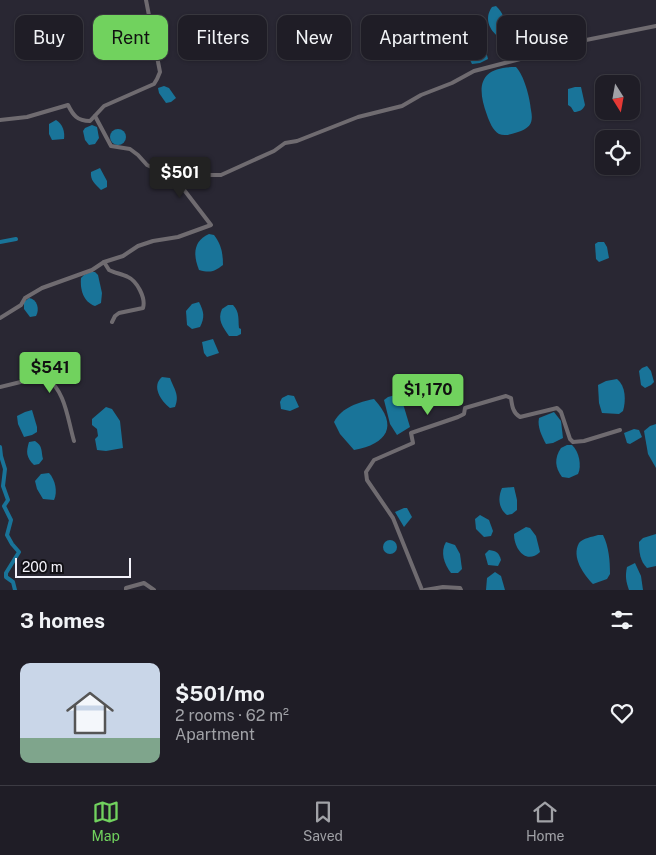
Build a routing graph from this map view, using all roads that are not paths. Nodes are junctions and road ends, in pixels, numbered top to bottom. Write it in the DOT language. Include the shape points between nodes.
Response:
graph roads {
  1 [pos="146,0"];
  2 [pos="656,26"];
  3 [pos="95,116"];
  4 [pos="0,120"];
  5 [pos="180,185"];
  6 [pos="104,262"];
  7 [pos="0,318"];
  8 [pos="112,322"];
  9 [pos="0,388"];
  10 [pos="620,430"];
  11 [pos="74,442"];
  12 [pos="126,590"];
  13 [pos="154,590"];
  14 [pos="423,590"];
  15 [pos="461,590"];
  1 -- 3 [label="street" via="160,72 157,79 154,84 104,106"];
  2 -- 5 [label="street" via="586,40 474,70 402,106 358,117 285,143 221,175 208,175"];
  3 -- 4 [label="street" via="90,121 82,121 72,115 68,105 27,117"];
  3 -- 5 [label="street" via="111,146 130,149 147,165 167,174"];
  5 -- 6 [label="street" via="211,225 138,246 123,256"];
  6 -- 7 [label="street" via="92,270 42,288"];
  6 -- 8 [label="street" via="109,270 130,278 142,293 145,303 143,308 119,313"];
  9 -- 11 [label="street" via="45,376 53,382 65,402"];
  10 -- 14 [label="street" via="573,442 557,408 520,417 506,396 466,408 458,417 411,433 413,442 374,460 366,472 367,480 393,518"];
  12 -- 13 [label="street" via="144,583"];
  14 -- 15 [label="street" via="443,587"];
}
